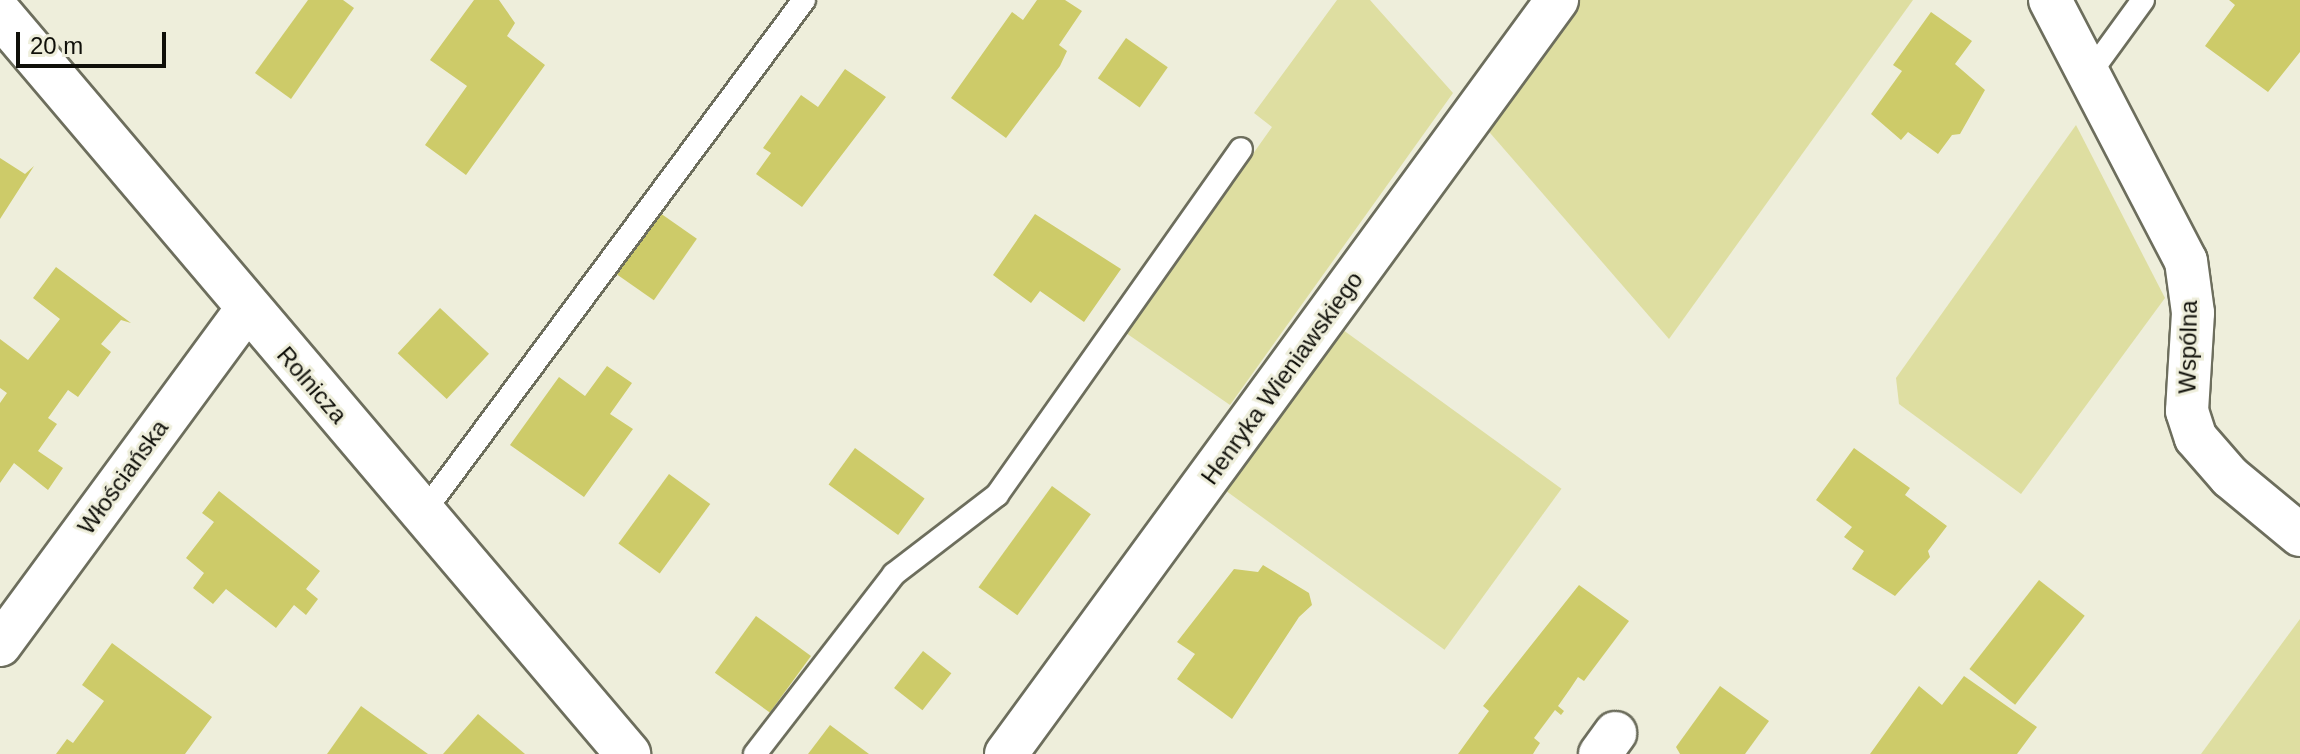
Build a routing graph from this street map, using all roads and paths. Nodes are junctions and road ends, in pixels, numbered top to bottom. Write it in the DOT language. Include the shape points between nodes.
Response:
graph roads {
  1 [pos="804,0"];
  2 [pos="1557,0"];
  3 [pos="2050,0"];
  4 [pos="2143,0"];
  5 [pos="0,14"];
  6 [pos="2090,73"];
  7 [pos="1241,149"];
  8 [pos="246,310"];
  9 [pos="423,513"];
  10 [pos="2300,535"];
  11 [pos="0,645"];
  12 [pos="628,754"];
  13 [pos="755,754"];
  14 [pos="1006,754"];
  1 -- 9 [label="lane"];
  2 -- 14 [label="street, Henryka Wieniawskiego"];
  3 -- 6 [label="street, Wspólna"];
  4 -- 6 [label="lane"];
  5 -- 8 [label="street, Rolnicza"];
  6 -- 10 [label="street, Wspólna" via="2186,261 2193,313 2187,411 2196,438 2230,477"];
  7 -- 13 [label="lane" via="997,495 894,574"];
  8 -- 9 [label="street, Rolnicza"];
  8 -- 11 [label="street, Włościańska"];
  9 -- 12 [label="street, Rolnicza"];
}
